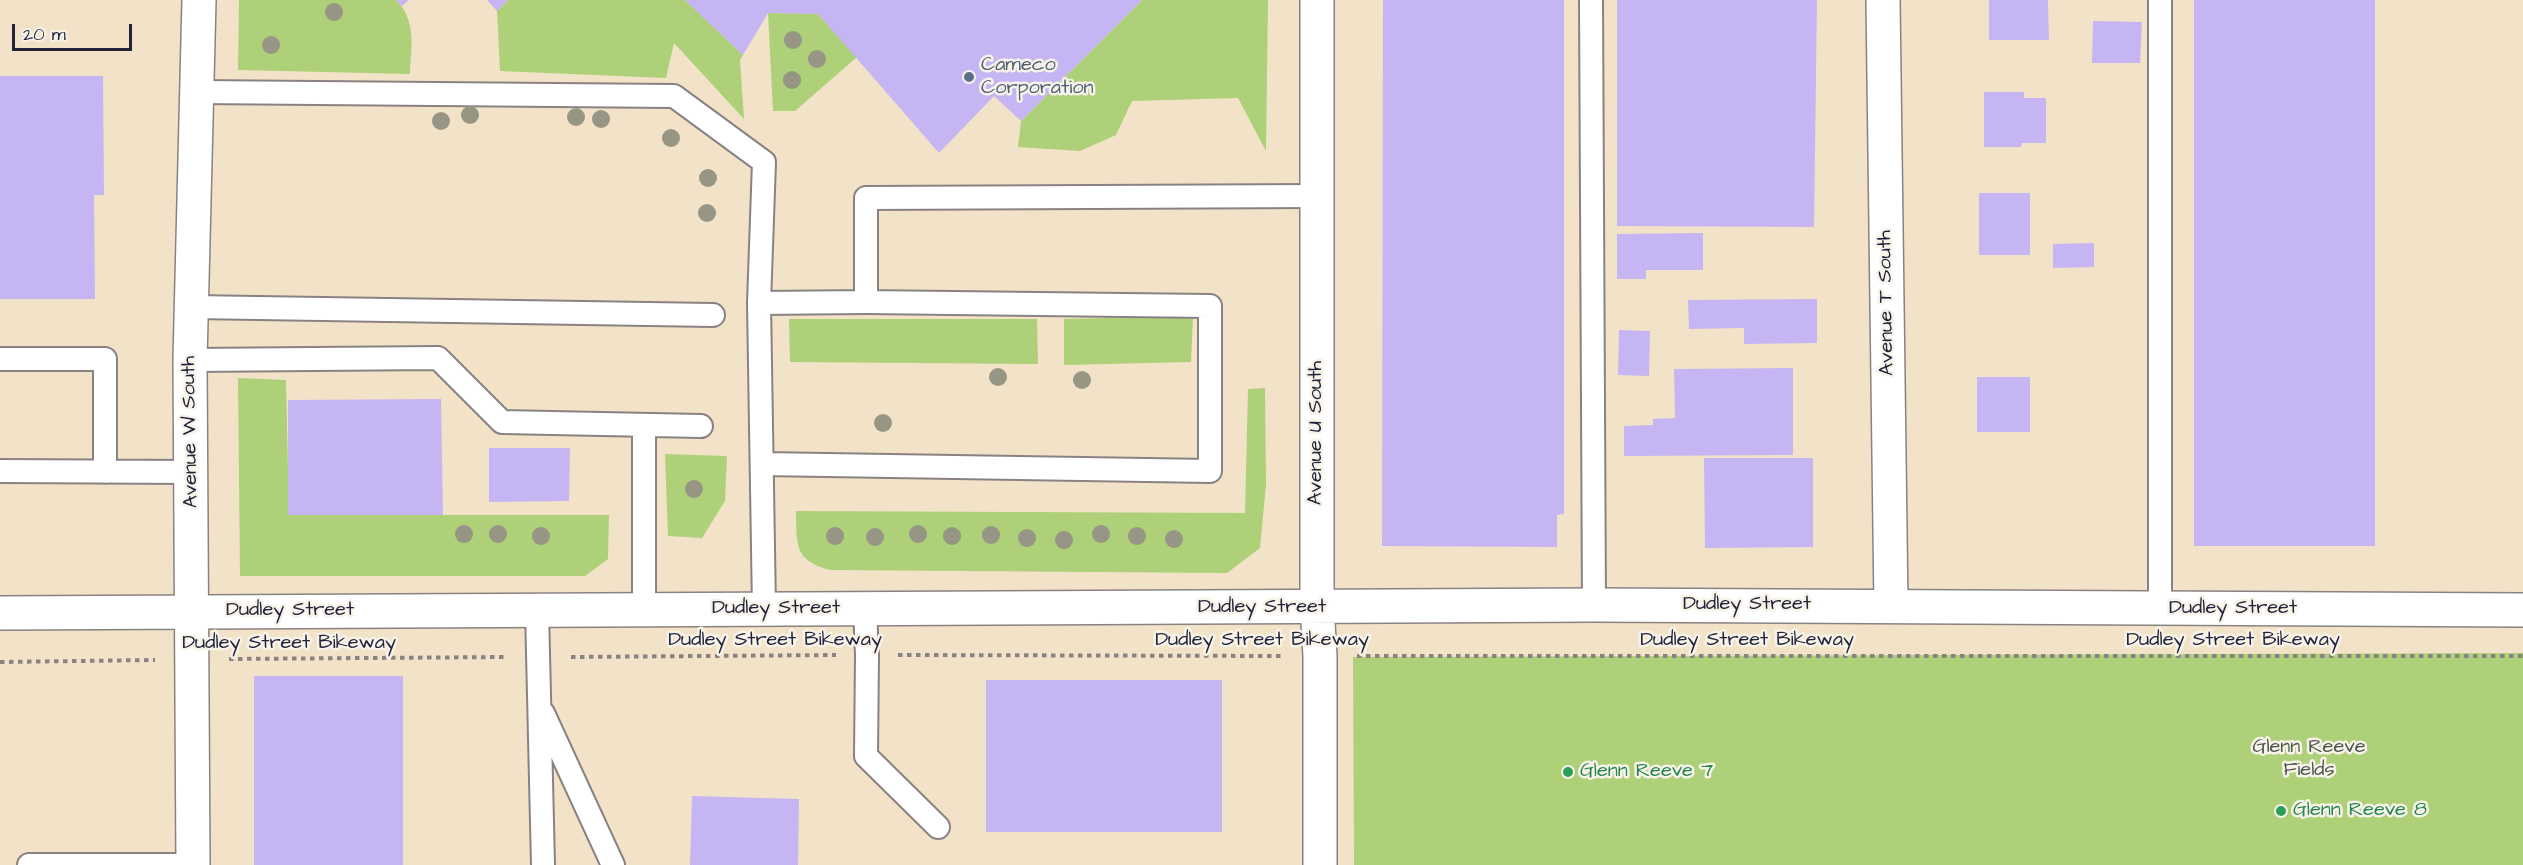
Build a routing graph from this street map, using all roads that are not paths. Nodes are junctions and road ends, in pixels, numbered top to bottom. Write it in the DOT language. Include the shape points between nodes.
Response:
graph roads {
  1 [pos="199,0"];
  2 [pos="1317,0"];
  3 [pos="1591,0"];
  4 [pos="1883,0"];
  5 [pos="2160,0"];
  6 [pos="197,92"];
  7 [pos="1317,196"];
  8 [pos="866,302"];
  9 [pos="759,303"];
  10 [pos="192,307"];
  11 [pos="713,315"];
  12 [pos="0,359"];
  13 [pos="190,360"];
  14 [pos="644,426"];
  15 [pos="701,426"];
  16 [pos="762,464"];
  17 [pos="0,471"];
  18 [pos="105,472"];
  19 [pos="192,472"];
  20 [pos="1594,605"];
  21 [pos="1891,606"];
  22 [pos="1317,608"];
  23 [pos="644,609"];
  24 [pos="764,609"];
  25 [pos="865,609"];
  26 [pos="2160,609"];
  27 [pos="537,610"];
  28 [pos="2523,610"];
  29 [pos="192,612"];
  30 [pos="0,613"];
  31 [pos="539,704"];
  32 [pos="938,827"];
  33 [pos="29,865"];
  34 [pos="193,865"];
  35 [pos="543,865"];
  36 [pos="613,865"];
  37 [pos="1320,865"];
  1 -- 6 [label="street, Avenue W South"];
  2 -- 7 [label="street, Avenue U South"];
  3 -- 20 [label="lane"];
  4 -- 21 [label="street, Avenue T South"];
  5 -- 26 [label="lane"];
  6 -- 9 [label="lane" via="674,96 764,162"];
  6 -- 10 [label="street, Avenue W South"];
  7 -- 8 [label="lane" via="866,198"];
  7 -- 22 [label="street, Avenue U South"];
  8 -- 9 [label="lane"];
  8 -- 16 [label="lane" via="1210,306 1210,471"];
  9 -- 16 [label="lane"];
  10 -- 11 [label="lane"];
  10 -- 13 [label="street, Avenue W South"];
  12 -- 18 [label="lane" via="105,359"];
  13 -- 14 [label="lane" via="438,358 502,422"];
  13 -- 19 [label="street, Avenue W South"];
  14 -- 15 [label="lane"];
  14 -- 23 [label="lane"];
  16 -- 24 [label="lane"];
  17 -- 18 [label="lane"];
  18 -- 19 [label="lane"];
  19 -- 29 [label="street, Avenue W South"];
  20 -- 21 [label="street, Dudley Street"];
  20 -- 22 [label="street, Dudley Street"];
  21 -- 26 [label="street, Dudley Street"];
  22 -- 25 [label="street, Dudley Street"];
  22 -- 37 [label="street, Avenue U South"];
  23 -- 24 [label="street, Dudley Street"];
  23 -- 27 [label="street, Dudley Street"];
  24 -- 25 [label="street, Dudley Street"];
  25 -- 32 [label="lane" via="866,756"];
  26 -- 28 [label="street, Dudley Street"];
  27 -- 29 [label="street, Dudley Street"];
  27 -- 31 [label="lane"];
  29 -- 30 [label="street, Dudley Street"];
  29 -- 34 [label="street, Avenue W South"];
  31 -- 35 [label="lane"];
  31 -- 36 [label="lane"];
  33 -- 34 [label="lane"];
}
